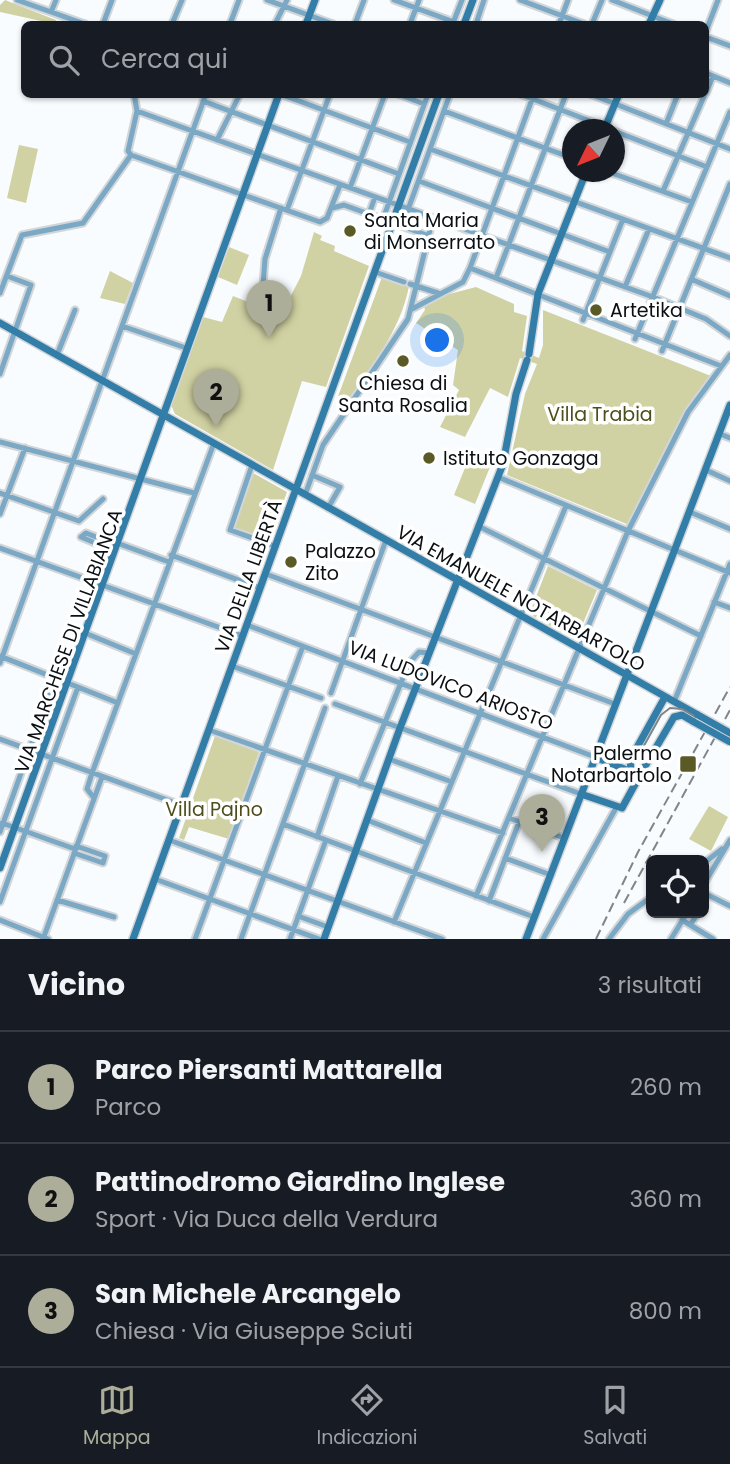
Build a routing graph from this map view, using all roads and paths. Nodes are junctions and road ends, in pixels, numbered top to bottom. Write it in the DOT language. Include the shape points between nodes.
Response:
graph roads {
  1 [pos="17,0"];
  2 [pos="56,0"];
  3 [pos="113,0"];
  4 [pos="182,0"];
  5 [pos="239,0"];
  6 [pos="267,0"];
  7 [pos="315,0"];
  8 [pos="364,0"];
  9 [pos="394,0"];
  10 [pos="419,0"];
  11 [pos="462,0"];
  12 [pos="473,0"];
  13 [pos="484,0"];
  14 [pos="520,0"];
  15 [pos="568,0"];
  16 [pos="602,0"];
  17 [pos="612,0"];
  18 [pos="660,0"];
  19 [pos="718,0"];
  20 [pos="285,3"];
  21 [pos="416,8"];
  22 [pos="51,12"];
  23 [pos="309,15"];
  24 [pos="562,16"];
  25 [pos="651,20"];
  26 [pos="76,21"];
  27 [pos="104,21"];
  28 [pos="174,21"];
  29 [pos="231,21"];
  30 [pos="276,21"];
  31 [pos="307,21"];
  32 [pos="325,21"];
  33 [pos="356,21"];
  34 [pos="411,21"];
  35 [pos="449,21"];
  36 [pos="455,21"];
  37 [pos="465,21"];
  38 [pos="476,21"];
  39 [pos="560,21"];
  40 [pos="576,21"];
  41 [pos="593,21"];
  42 [pos="709,21"];
  43 [pos="709,38"];
  44 [pos="730,46"];
  45 [pos="709,74"];
  46 [pos="713,76"];
  47 [pos="730,83"];
  48 [pos="709,85"];
  49 [pos="135,98"];
  50 [pos="204,98"];
  51 [pos="238,98"];
  52 [pos="278,98"];
  53 [pos="290,98"];
  54 [pos="329,98"];
  55 [pos="384,98"];
  56 [pos="408,98"];
  57 [pos="426,98"];
  58 [pos="438,98"];
  59 [pos="449,98"];
  60 [pos="533,98"];
  61 [pos="535,98"];
  62 [pos="564,98"];
  63 [pos="600,98"];
  64 [pos="617,98"];
  65 [pos="676,98"];
  66 [pos="703,98"];
  67 [pos="424,104"];
  68 [pos="615,104"];
  69 [pos="560,110"];
  70 [pos="137,111"];
  71 [pos="324,111"];
  72 [pos="444,111"];
  73 [pos="231,112"];
  74 [pos="730,112"];
  75 [pos="583,119"];
  76 [pos="611,119"];
  77 [pos="666,124"];
  78 [pos="268,125"];
  79 [pos="373,128"];
  80 [pos="192,132"];
  81 [pos="688,133"];
  82 [pos="625,135"];
  83 [pos="518,138"];
  84 [pos="217,141"];
  85 [pos="312,142"];
  86 [pos="410,142"];
  87 [pos="717,144"];
  88 [pos="545,148"];
  89 [pos="430,149"];
  90 [pos="730,149"];
  91 [pos="257,154"];
  92 [pos="562,154"];
  93 [pos="131,155"];
  94 [pos="678,156"];
  95 [pos="361,160"];
  96 [pos="707,167"];
  97 [pos="177,170"];
  98 [pos="302,170"];
  99 [pos="399,174"];
  100 [pos="505,176"];
  101 [pos="625,178"];
  102 [pos="419,181"];
  103 [pos="582,182"];
  104 [pos="730,184"];
  105 [pos="340,185"];
  106 [pos="531,186"];
  107 [pos="350,188"];
  108 [pos="359,191"];
  109 [pos="663,191"];
  110 [pos="243,193"];
  111 [pos="375,197"];
  112 [pos="573,201"];
  113 [pos="389,202"];
  114 [pos="692,202"];
  115 [pos="398,206"];
  116 [pos="332,208"];
  117 [pos="353,208"];
  118 [pos="493,208"];
  119 [pos="284,209"];
  120 [pos="408,209"];
  121 [pos="369,214"];
  122 [pos="433,218"];
  123 [pos="519,218"];
  124 [pos="383,219"];
  125 [pos="623,219"];
  126 [pos="392,223"];
  127 [pos="401,226"];
  128 [pos="649,229"];
  129 [pos="561,232"];
  130 [pos="429,236"];
  131 [pos="482,236"];
  132 [pos="677,239"];
  133 [pos="509,245"];
  134 [pos="704,248"];
  135 [pos="610,252"];
  136 [pos="730,258"];
  137 [pos="551,260"];
  138 [pos="470,268"];
  139 [pos="375,272"];
  140 [pos="7,276"];
  141 [pos="496,278"];
  142 [pos="600,278"];
  143 [pos="691,279"];
  144 [pos="263,285"];
  145 [pos="417,287"];
  146 [pos="625,287"];
  147 [pos="0,293"];
  148 [pos="438,293"];
  149 [pos="538,294"];
  150 [pos="730,296"];
  151 [pos="653,297"];
  152 [pos="680,307"];
  153 [pos="411,309"];
  154 [pos="75,310"];
  155 [pos="586,312"];
  156 [pos="583,320"];
  157 [pos="0,323"];
  158 [pos="122,326"];
  159 [pos="15,331"];
  160 [pos="637,336"];
  161 [pos="730,336"];
  162 [pos="665,344"];
  163 [pos="186,348"];
  164 [pos="662,351"];
  165 [pos="57,355"];
  166 [pos="730,355"];
  167 [pos="721,366"];
  168 [pos="0,374"];
  169 [pos="102,380"];
  170 [pos="730,405"];
  171 [pos="164,415"];
  172 [pos="720,433"];
  173 [pos="730,438"];
  174 [pos="0,442"];
  175 [pos="214,443"];
  176 [pos="25,448"];
  177 [pos="73,460"];
  178 [pos="252,465"];
  179 [pos="706,470"];
  180 [pos="312,475"];
  181 [pos="498,477"];
  182 [pos="141,479"];
  183 [pos="730,481"];
  184 [pos="296,490"];
  185 [pos="194,493"];
  186 [pos="3,494"];
  187 [pos="305,495"];
  188 [pos="103,499"];
  189 [pos="566,506"];
  190 [pos="328,508"];
  191 [pos="55,512"];
  192 [pos="690,512"];
  193 [pos="0,514"];
  194 [pos="478,526"];
  195 [pos="730,528"];
  196 [pos="628,531"];
  197 [pos="386,540"];
  198 [pos="117,546"];
  199 [pos="275,547"];
  200 [pos="0,548"];
  201 [pos="675,550"];
  202 [pos="171,555"];
  203 [pos="544,558"];
  204 [pos="36,562"];
  205 [pos="169,562"];
  206 [pos="730,564"];
  207 [pos="728,573"];
  208 [pos="265,574"];
  209 [pos="457,580"];
  210 [pos="103,585"];
  211 [pos="604,587"];
  212 [pos="260,588"];
  213 [pos="714,602"];
  214 [pos="154,603"];
  215 [pos="730,608"];
  216 [pos="361,610"];
  217 [pos="651,611"];
  218 [pos="520,616"];
  219 [pos="247,625"];
  220 [pos="86,634"];
  221 [pos="243,636"];
  222 [pos="701,636"];
  223 [pos="435,637"];
  224 [pos="303,646"];
  225 [pos="578,649"];
  226 [pos="429,653"];
  227 [pos="136,654"];
  228 [pos="1,658"];
  229 [pos="343,661"];
  230 [pos="501,662"];
  231 [pos="232,666"];
  232 [pos="626,676"];
  233 [pos="55,678"];
  234 [pos="400,682"];
  235 [pos="68,683"];
  236 [pos="563,685"];
  237 [pos="288,686"];
  238 [pos="78,687"];
  239 [pos="415,688"];
  240 [pos="331,694"];
  241 [pos="665,697"];
  242 [pos="321,698"];
  243 [pos="674,702"];
  244 [pos="118,703"];
  245 [pos="335,704"];
  246 [pos="615,704"];
  247 [pos="325,708"];
  248 [pos="480,713"];
  249 [pos="696,718"];
  250 [pos="384,722"];
  251 [pos="400,728"];
  252 [pos="209,730"];
  253 [pos="730,733"];
  254 [pos="542,737"];
  255 [pos="0,739"];
  256 [pos="730,742"];
  257 [pos="30,750"];
  258 [pos="265,750"];
  259 [pos="464,751"];
  260 [pos="42,755"];
  261 [pos="595,757"];
  262 [pos="52,758"];
  263 [pos="389,759"];
  264 [pos="630,760"];
  265 [pos="304,764"];
  266 [pos="617,765"];
  267 [pos="644,768"];
  268 [pos="92,773"];
  269 [pos="527,774"];
  270 [pos="338,776"];
  271 [pos="102,777"];
  272 [pos="638,780"];
  273 [pos="452,782"];
  274 [pos="360,784"];
  275 [pos="377,790"];
  276 [pos="581,794"];
  277 [pos="94,798"];
  278 [pos="181,805"];
  279 [pos="616,808"];
  280 [pos="439,811"];
  281 [pos="509,818"];
  282 [pos="367,820"];
  283 [pos="519,822"];
  284 [pos="1,823"];
  285 [pos="283,824"];
  286 [pos="16,828"];
  287 [pos="25,831"];
  288 [pos="0,832"];
  289 [pos="503,833"];
  290 [pos="317,837"];
  291 [pos="564,838"];
  292 [pos="169,839"];
  293 [pos="326,840"];
  294 [pos="426,843"];
  295 [pos="728,843"];
  296 [pos="75,849"];
  297 [pos="355,852"];
  298 [pos="505,858"];
  299 [pos="226,859"];
  300 [pos="709,859"];
  301 [pos="0,868"];
  302 [pos="264,874"];
  303 [pos="414,874"];
  304 [pos="551,875"];
  305 [pos="709,875"];
  306 [pos="0,876"];
  307 [pos="155,879"];
  308 [pos="307,890"];
  309 [pos="476,896"];
  310 [pos="709,896"];
  311 [pos="210,899"];
  312 [pos="57,900"];
  313 [pos="338,901"];
  314 [pos="489,901"];
  315 [pos="646,901"];
  316 [pos="0,902"];
  317 [pos="730,906"];
  318 [pos="250,914"];
  319 [pos="298,916"];
  320 [pos="114,917"];
  321 [pos="534,917"];
  322 [pos="695,918"];
  323 [pos="0,920"];
  324 [pos="682,920"];
  325 [pos="394,922"];
  326 [pos="691,925"];
  327 [pos="328,927"];
  328 [pos="293,929"];
  329 [pos="45,938"];
  330 [pos="197,938"];
  331 [pos="133,939"];
  332 [pos="241,939"];
  333 [pos="290,939"];
  334 [pos="321,939"];
  335 [pos="442,939"];
  336 [pos="526,939"];
  337 [pos="543,939"];
  338 [pos="609,939"];
  339 [pos="671,939"];
  340 [pos="713,939"];
  1 -- 22 [label="street"];
  2 -- 22 [label="street"];
  3 -- 27 [label="street"];
  4 -- 28 [label="street"];
  5 -- 29 [label="street"];
  6 -- 20 [label="street"];
  7 -- 23 [label="street"];
  8 -- 33 [label="street"];
  9 -- 21 [label="street"];
  10 -- 21 [label="street"];
  11 -- 36 [label="street"];
  12 -- 37 [label="street"];
  13 -- 38 [label="street"];
  14 -- 24 [label="street"];
  15 -- 24 [label="street"];
  16 -- 41 [label="street"];
  17 -- 25 [label="street"];
  18 -- 25 [label="street"];
  19 -- 42 [label="street"];
  20 -- 23 [label="street"];
  20 -- 30 [label="street"];
  21 -- 34 [label="street"];
  21 -- 35 [label="street"];
  22 -- 26 [label="street"];
  23 -- 31 [label="street"];
  23 -- 32 [label="street"];
  24 -- 39 [label="street"];
  24 -- 40 [label="street"];
  43 -- 44 [label="street"];
  45 -- 46 [label="street"];
  46 -- 47 [label="street"];
  46 -- 48 [label="street"];
  49 -- 70 [label="street"];
  50 -- 73 [label="street"];
  50 -- 80 [label="street"];
  51 -- 73 [label="street"];
  52 -- 78 [label="street, VIA MARCHESE DI VILLABIANCA"];
  53 -- 71 [label="street"];
  54 -- 71 [label="street"];
  55 -- 79 [label="street"];
  56 -- 67 [label="street"];
  57 -- 67 [label="street"];
  58 -- 115 [label="street, VIA DELLA LIBERTÀ"];
  59 -- 72 [label="street"];
  60 -- 83 [label="street"];
  61 -- 69 [label="street"];
  62 -- 69 [label="street"];
  63 -- 68 [label="street"];
  64 -- 68 [label="street"];
  65 -- 77 [label="street"];
  66 -- 81 [label="street"];
  67 -- 86 [label="street"];
  68 -- 76 [label="street"];
  68 -- 77 [label="street"];
  69 -- 75 [label="street"];
  69 -- 88 [label="street"];
  70 -- 80 [label="street"];
  70 -- 93 [label="street" via="128,151"];
  71 -- 79 [label="street"];
  71 -- 85 [label="street"];
  72 -- 83 [label="street"];
  72 -- 89 [label="street"];
  73 -- 78 [label="street"];
  73 -- 84 [label="street"];
  74 -- 87 [label="street"];
  77 -- 81 [label="street"];
  78 -- 85 [label="street"];
  78 -- 91 [label="street, VIA MARCHESE DI VILLABIANCA"];
  79 -- 86 [label="street"];
  79 -- 95 [label="street"];
  80 -- 84 [label="street"];
  80 -- 97 [label="street"];
  81 -- 87 [label="street"];
  81 -- 94 [label="street"];
  82 -- 94 [label="street"];
  83 -- 88 [label="street"];
  83 -- 100 [label="street"];
  84 -- 91 [label="street"];
  85 -- 95 [label="street"];
  85 -- 98 [label="street"];
  86 -- 99 [label="street"];
  87 -- 90 [label="street"];
  87 -- 96 [label="street"];
  88 -- 92 [label="street"];
  88 -- 106 [label="street"];
  89 -- 100 [label="street"];
  89 -- 102 [label="street"];
  91 -- 98 [label="street"];
  91 -- 110 [label="street, VIA MARCHESE DI VILLABIANCA"];
  93 -- 97 [label="street"];
  93 -- 140 [label="street" via="83,223 22,235"];
  94 -- 96 [label="street"];
  94 -- 109 [label="street"];
  95 -- 99 [label="street"];
  95 -- 107 [label="street"];
  96 -- 114 [label="street"];
  97 -- 110 [label="street"];
  97 -- 158 [label="street"];
  98 -- 105 [label="street"];
  98 -- 119 [label="street"];
  99 -- 113 [label="street"];
  100 -- 106 [label="street"];
  100 -- 118 [label="street"];
  101 -- 109 [label="street"];
  102 -- 118 [label="street"];
  102 -- 120 [label="street"];
  103 -- 112 [label="street"];
  104 -- 134 [label="street"];
  105 -- 107 [label="street"];
  105 -- 116 [label="street"];
  106 -- 112 [label="street"];
  106 -- 123 [label="street"];
  107 -- 108 [label="street"];
  108 -- 111 [label="street"];
  108 -- 117 [label="street"];
  109 -- 114 [label="street"];
  110 -- 119 [label="street"];
  110 -- 163 [label="street, VIA MARCHESE DI VILLABIANCA"];
  111 -- 113 [label="street"];
  111 -- 121 [label="street"];
  112 -- 125 [label="street"];
  112 -- 129 [label="street"];
  113 -- 115 [label="street"];
  113 -- 124 [label="street"];
  114 -- 132 [label="street"];
  115 -- 120 [label="street"];
  115 -- 126 [label="street, VIA DELLA LIBERTÀ"];
  116 -- 117 [label="street" via="338,204"];
  116 -- 119 [label="street" via="320,222"];
  117 -- 121 [label="street"];
  118 -- 123 [label="street"];
  118 -- 131 [label="street"];
  119 -- 144 [label="street" via="265,259"];
  120 -- 122 [label="street"];
  120 -- 127 [label="street"];
  121 -- 124 [label="street"];
  122 -- 130 [label="street"];
  122 -- 131 [label="street"];
  123 -- 129 [label="street"];
  123 -- 133 [label="street"];
  124 -- 126 [label="street"];
  125 -- 128 [label="street"];
  125 -- 135 [label="street"];
  126 -- 127 [label="street"];
  126 -- 139 [label="street, VIA DELLA LIBERTÀ"];
  127 -- 130 [label="street"];
  128 -- 132 [label="street"];
  128 -- 146 [label="street"];
  129 -- 135 [label="street"];
  129 -- 137 [label="street"];
  130 -- 145 [label="street"];
  131 -- 133 [label="street"];
  131 -- 138 [label="street"];
  132 -- 134 [label="street"];
  132 -- 151 [label="street"];
  133 -- 137 [label="street"];
  133 -- 141 [label="street"];
  134 -- 136 [label="street"];
  134 -- 143 [label="street"];
  135 -- 142 [label="street"];
  137 -- 142 [label="street"];
  137 -- 149 [label="street"];
  138 -- 141 [label="street"];
  138 -- 148 [label="street" via="463,282"];
  139 -- 145 [label="street"];
  139 -- 184 [label="street, VIA DELLA LIBERTÀ"];
  140 -- 147 [label="street"];
  140 -- 159 [label="street" via="31,285"];
  141 -- 149 [label="street"];
  142 -- 146 [label="street"];
  142 -- 155 [label="street"];
  143 -- 150 [label="street"];
  143 -- 152 [label="street"];
  145 -- 148 [label="street"];
  145 -- 153 [label="street"];
  146 -- 151 [label="street"];
  148 -- 153 [label="street"];
  149 -- 155 [label="street"];
  149 -- 181 [label="street" via="528,357"];
  151 -- 152 [label="street"];
  151 -- 160 [label="street"];
  152 -- 161 [label="street"];
  152 -- 162 [label="street"];
  153 -- 180 [label="street" via="399,335 323,445"];
  154 -- 165 [label="street"];
  155 -- 156 [label="street"];
  155 -- 160 [label="street"];
  157 -- 159 [label="street, VIA EMANUELE NOTARBARTOLO"];
  158 -- 163 [label="street"];
  158 -- 169 [label="street"];
  159 -- 165 [label="street, VIA EMANUELE NOTARBARTOLO"];
  159 -- 168 [label="street"];
  160 -- 162 [label="street"];
  162 -- 164 [label="street"];
  162 -- 167 [label="street"];
  163 -- 171 [label="street, VIA MARCHESE DI VILLABIANCA"];
  165 -- 169 [label="street, VIA EMANUELE NOTARBARTOLO"];
  166 -- 167 [label="street"];
  167 -- 196 [label="street" via="688,412"];
  169 -- 171 [label="street, VIA EMANUELE NOTARBARTOLO"];
  169 -- 177 [label="street"];
  170 -- 172 [label="street"];
  171 -- 175 [label="street, VIA EMANUELE NOTARBARTOLO"];
  171 -- 182 [label="street, VIA MARCHESE DI VILLABIANCA"];
  172 -- 173 [label="street"];
  172 -- 179 [label="street"];
  174 -- 176 [label="street"];
  175 -- 178 [label="street, VIA EMANUELE NOTARBARTOLO"];
  175 -- 185 [label="street"];
  176 -- 177 [label="street"];
  176 -- 186 [label="street"];
  177 -- 182 [label="street"];
  177 -- 191 [label="street"];
  178 -- 184 [label="street, VIA EMANUELE NOTARBARTOLO"];
  178 -- 199 [label="street" via="230,530"];
  179 -- 183 [label="street"];
  179 -- 192 [label="street"];
  180 -- 187 [label="street"];
  180 -- 190 [label="street" via="340,487"];
  181 -- 189 [label="street"];
  181 -- 194 [label="street"];
  182 -- 185 [label="street"];
  182 -- 198 [label="street, VIA MARCHESE DI VILLABIANCA"];
  184 -- 187 [label="street, VIA EMANUELE NOTARBARTOLO"];
  184 -- 199 [label="street, VIA DELLA LIBERTÀ"];
  185 -- 202 [label="street"];
  186 -- 191 [label="street"];
  186 -- 193 [label="street"];
  187 -- 190 [label="street, VIA EMANUELE NOTARBARTOLO"];
  188 -- 191 [label="street" via="79,521"];
  189 -- 196 [label="street"];
  189 -- 203 [label="street"];
  190 -- 197 [label="street, VIA EMANUELE NOTARBARTOLO"];
  191 -- 204 [label="street"];
  192 -- 195 [label="street"];
  192 -- 201 [label="street"];
  194 -- 203 [label="street"];
  194 -- 209 [label="street"];
  196 -- 201 [label="street"];
  196 -- 211 [label="street"];
  197 -- 209 [label="street, VIA EMANUELE NOTARBARTOLO"];
  197 -- 216 [label="street"];
  198 -- 198 [label="street" via="86,533 81,537"];
  198 -- 205 [label="street"];
  198 -- 210 [label="street, VIA MARCHESE DI VILLABIANCA"];
  199 -- 208 [label="street, VIA DELLA LIBERTÀ"];
  200 -- 204 [label="street"];
  201 -- 207 [label="street"];
  201 -- 217 [label="street"];
  202 -- 205 [label="street"];
  202 -- 212 [label="street"];
  203 -- 211 [label="street"];
  203 -- 218 [label="street"];
  204 -- 210 [label="street"];
  204 -- 228 [label="street"];
  205 -- 214 [label="street"];
  206 -- 207 [label="street"];
  207 -- 213 [label="street"];
  208 -- 212 [label="street, VIA DELLA LIBERTÀ"];
  208 -- 216 [label="street"];
  209 -- 218 [label="street, VIA EMANUELE NOTARBARTOLO"];
  209 -- 223 [label="street"];
  210 -- 214 [label="street"];
  210 -- 220 [label="street, VIA MARCHESE DI VILLABIANCA"];
  211 -- 217 [label="street"];
  211 -- 225 [label="street"];
  212 -- 219 [label="street, VIA DELLA LIBERTÀ"];
  213 -- 215 [label="street"];
  213 -- 222 [label="street"];
  214 -- 221 [label="street"];
  214 -- 227 [label="street"];
  216 -- 223 [label="street"];
  216 -- 229 [label="street"];
  217 -- 222 [label="street"];
  217 -- 232 [label="street"];
  218 -- 225 [label="street, VIA EMANUELE NOTARBARTOLO"];
  218 -- 230 [label="street"];
  219 -- 221 [label="street, VIA DELLA LIBERTÀ"];
  219 -- 224 [label="street, VIA LUDOVICO ARIOSTO"];
  220 -- 227 [label="street"];
  220 -- 235 [label="street, VIA MARCHESE DI VILLABIANCA"];
  221 -- 231 [label="street, VIA DELLA LIBERTÀ"];
  222 -- 243 [label="street"];
  223 -- 226 [label="street"];
  223 -- 230 [label="street"];
  224 -- 229 [label="street, VIA LUDOVICO ARIOSTO"];
  224 -- 237 [label="street"];
  225 -- 232 [label="street, VIA EMANUELE NOTARBARTOLO"];
  225 -- 236 [label="street"];
  226 -- 234 [label="street" via="415,654"];
  226 -- 239 [label="street"];
  227 -- 244 [label="street"];
  228 -- 233 [label="street"];
  229 -- 234 [label="street, VIA LUDOVICO ARIOSTO"];
  229 -- 240 [label="street"];
  230 -- 236 [label="street"];
  230 -- 248 [label="street"];
  231 -- 237 [label="street"];
  231 -- 252 [label="street, VIA DELLA LIBERTÀ"];
  232 -- 241 [label="street, VIA EMANUELE NOTARBARTOLO"];
  232 -- 246 [label="street"];
  233 -- 235 [label="street"];
  233 -- 257 [label="street, VIA MARCHESE DI VILLABIANCA"];
  234 -- 239 [label="street, VIA LUDOVICO ARIOSTO"];
  234 -- 250 [label="street"];
  235 -- 238 [label="street"];
  235 -- 260 [label="street, VIA MARCHESE DI VILLABIANCA"];
  236 -- 246 [label="street"];
  236 -- 254 [label="street"];
  237 -- 242 [label="street"];
  237 -- 258 [label="street"];
  238 -- 244 [label="street"];
  238 -- 262 [label="street, VIA MARCHESE DI VILLABIANCA"];
  239 -- 248 [label="street, VIA LUDOVICO ARIOSTO"];
  239 -- 251 [label="street"];
  240 -- 242 [label="street"];
  240 -- 245 [label="street"];
  241 -- 243 [label="street, VIA EMANUELE NOTARBARTOLO"];
  241 -- 264 [label="street"];
  242 -- 247 [label="street"];
  243 -- 249 [label="street, VIA EMANUELE NOTARBARTOLO"];
  244 -- 268 [label="street"];
  245 -- 247 [label="street"];
  245 -- 250 [label="street"];
  246 -- 261 [label="street"];
  247 -- 265 [label="street"];
  248 -- 254 [label="street, VIA LUDOVICO ARIOSTO"];
  248 -- 259 [label="street"];
  249 -- 253 [label="street, VIA EMANUELE NOTARBARTOLO, bridge"];
  249 -- 256 [label="street, VIA EMANUELE NOTARBARTOLO, bridge"];
  249 -- 267 [label="street" via="673,718"];
  250 -- 251 [label="street"];
  250 -- 274 [label="street"];
  251 -- 259 [label="street"];
  251 -- 263 [label="street"];
  252 -- 258 [label="street"];
  252 -- 278 [label="street, VIA DELLA LIBERTÀ"];
  254 -- 261 [label="street, VIA LUDOVICO ARIOSTO"];
  254 -- 269 [label="street"];
  255 -- 257 [label="street"];
  257 -- 260 [label="street"];
  257 -- 284 [label="street, VIA MARCHESE DI VILLABIANCA"];
  258 -- 265 [label="street"];
  258 -- 299 [label="street"];
  259 -- 269 [label="street"];
  259 -- 273 [label="street"];
  260 -- 262 [label="street"];
  260 -- 286 [label="street, VIA MARCHESE DI VILLABIANCA"];
  261 -- 266 [label="street, VIA LUDOVICO ARIOSTO"];
  261 -- 276 [label="street"];
  262 -- 268 [label="street"];
  262 -- 287 [label="street, VIA MARCHESE DI VILLABIANCA"];
  263 -- 273 [label="street"];
  263 -- 275 [label="street"];
  264 -- 266 [label="street"];
  264 -- 267 [label="street" via="634,770"];
  265 -- 270 [label="street"];
  265 -- 285 [label="street"];
  266 -- 272 [label="street, VIA LUDOVICO ARIOSTO"];
  267 -- 272 [label="street"];
  268 -- 271 [label="street"];
  268 -- 277 [label="street" via="87,789"];
  269 -- 276 [label="street"];
  269 -- 281 [label="street"];
  270 -- 274 [label="street"];
  270 -- 290 [label="street"];
  271 -- 277 [label="street"];
  271 -- 278 [label="street"];
  272 -- 279 [label="street" via="623,806"];
  273 -- 280 [label="street"];
  274 -- 275 [label="street"];
  275 -- 280 [label="street"];
  275 -- 282 [label="street"];
  276 -- 279 [label="street"];
  276 -- 291 [label="street"];
  277 -- 296 [label="street"];
  278 -- 292 [label="street, VIA DELLA LIBERTÀ"];
  279 -- 337 [label="street"];
  280 -- 289 [label="street"];
  280 -- 294 [label="street"];
  281 -- 283 [label="street"];
  281 -- 289 [label="street"];
  282 -- 294 [label="street"];
  282 -- 297 [label="street"];
  283 -- 291 [label="street"];
  283 -- 298 [label="street"];
  284 -- 286 [label="street"];
  284 -- 288 [label="street, VIA MARCHESE DI VILLABIANCA"];
  285 -- 290 [label="street"];
  285 -- 302 [label="street"];
  286 -- 287 [label="street"];
  286 -- 301 [label="street, VIA MARCHESE DI VILLABIANCA"];
  286 -- 306 [label="street, VIA MARCHESE DI VILLABIANCA"];
  287 -- 296 [label="street"];
  287 -- 316 [label="street, VIA MARCHESE DI VILLABIANCA"];
  289 -- 309 [label="street"];
  290 -- 293 [label="street"];
  291 -- 304 [label="street"];
  292 -- 299 [label="street"];
  292 -- 307 [label="street, VIA DELLA LIBERTÀ"];
  293 -- 297 [label="street"];
  293 -- 308 [label="street"];
  294 -- 303 [label="street"];
  295 -- 300 [label="street"];
  295 -- 305 [label="street"];
  296 -- 296 [label="street" via="103,863 105,856"];
  296 -- 312 [label="street"];
  297 -- 303 [label="street"];
  297 -- 313 [label="street"];
  298 -- 304 [label="street"];
  298 -- 314 [label="street"];
  299 -- 302 [label="street"];
  299 -- 311 [label="street"];
  302 -- 308 [label="street"];
  302 -- 318 [label="street"];
  303 -- 309 [label="street"];
  303 -- 325 [label="street"];
  304 -- 321 [label="street"];
  307 -- 311 [label="street"];
  307 -- 331 [label="street, VIA DELLA LIBERTÀ"];
  308 -- 313 [label="street"];
  308 -- 319 [label="street"];
  309 -- 314 [label="street"];
  310 -- 317 [label="street"];
  311 -- 318 [label="street"];
  311 -- 330 [label="street"];
  312 -- 320 [label="street"];
  312 -- 329 [label="street"];
  313 -- 325 [label="street"];
  313 -- 327 [label="street"];
  314 -- 321 [label="street"];
  315 -- 338 [label="street" via="628,914"];
  318 -- 328 [label="street"];
  318 -- 332 [label="street"];
  319 -- 327 [label="street"];
  319 -- 328 [label="street"];
  321 -- 336 [label="street"];
  322 -- 326 [label="street"];
  323 -- 329 [label="street"];
  324 -- 326 [label="street"];
  324 -- 339 [label="street"];
  325 -- 335 [label="street"];
  326 -- 340 [label="street"];
  327 -- 334 [label="street"];
  328 -- 333 [label="street"];
  328 -- 334 [label="street"];
}
